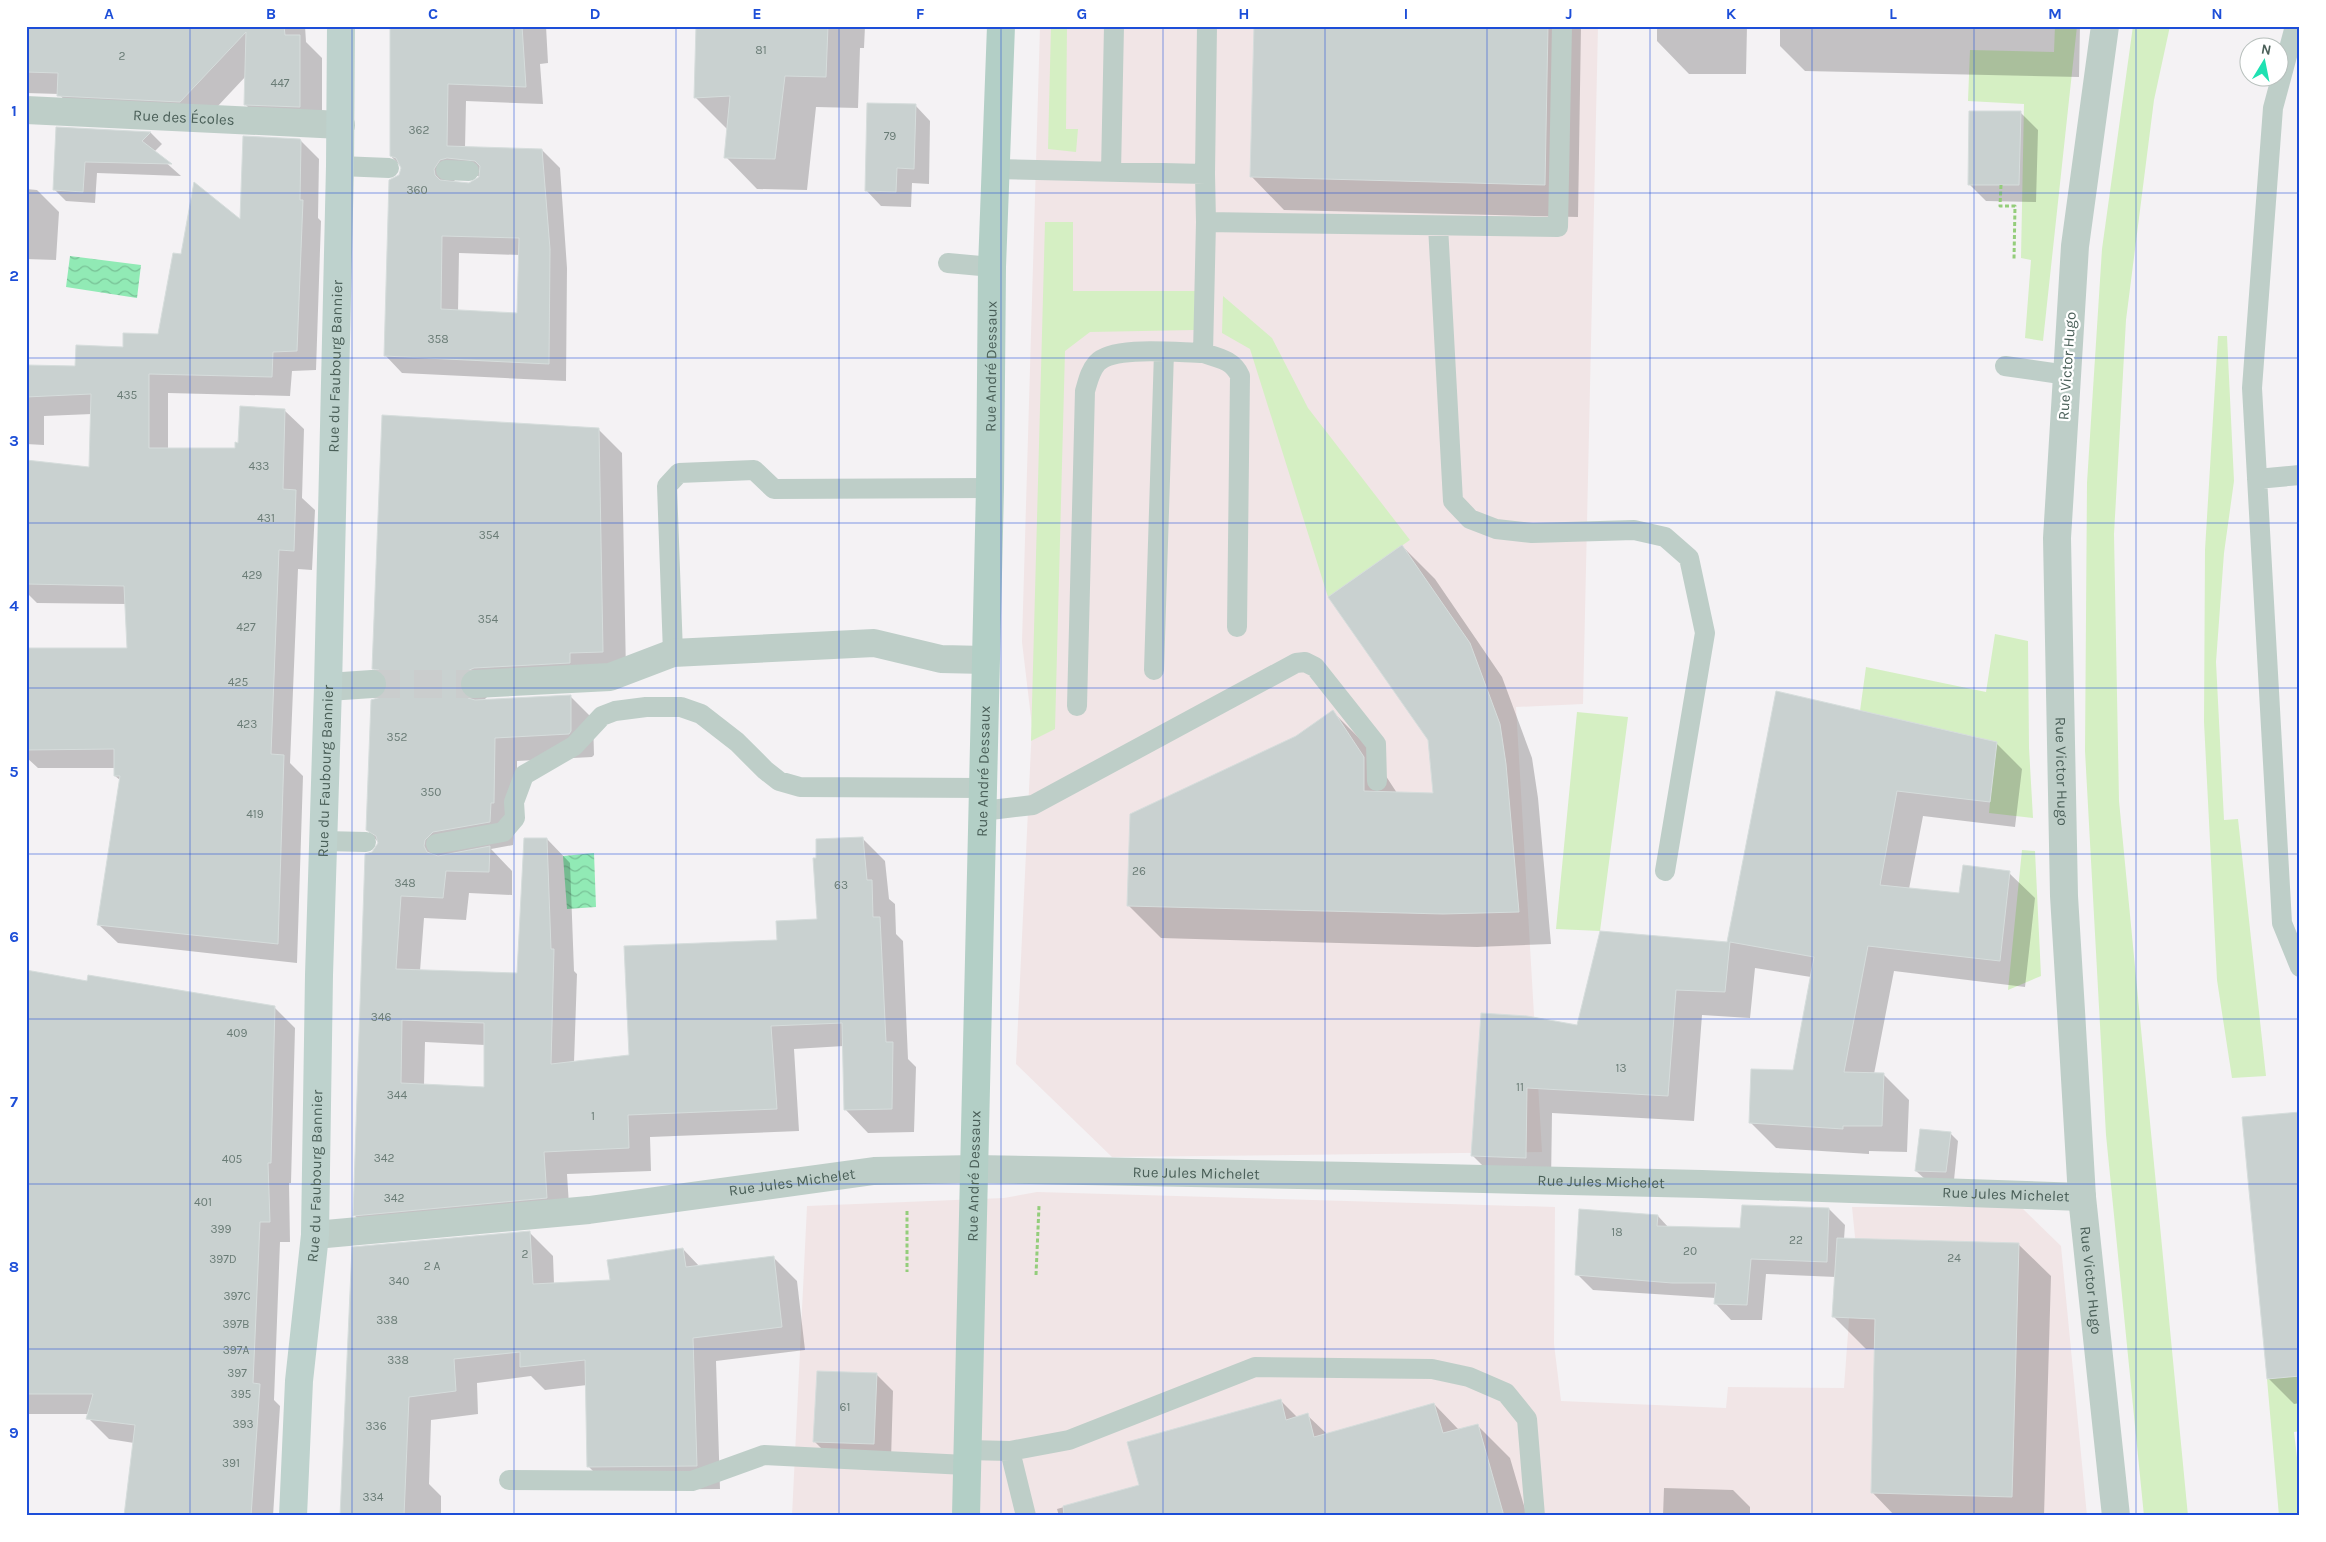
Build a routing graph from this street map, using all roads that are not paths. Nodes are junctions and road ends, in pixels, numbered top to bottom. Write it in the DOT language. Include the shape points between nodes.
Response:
graph roads {
  1 [pos="341,26"];
  2 [pos="1001,26"];
  3 [pos="1114,26"];
  4 [pos="1207,26"];
  5 [pos="1562,26"];
  6 [pos="2105,26"];
  7 [pos="2295,26"];
  8 [pos="26,110"];
  9 [pos="340,125"];
  10 [pos="340,166"];
  11 [pos="389,168"];
  12 [pos="996,169"];
  13 [pos="446,170"];
  14 [pos="469,172"];
  15 [pos="1112,172"];
  16 [pos="1205,174"];
  17 [pos="1206,222"];
  18 [pos="1438,226"];
  19 [pos="948,263"];
  20 [pos="992,266"];
  21 [pos="1164,352"];
  22 [pos="1203,353"];
  23 [pos="2005,366"];
  24 [pos="2067,375"];
  25 [pos="2300,475"];
  26 [pos="2257,479"];
  27 [pos="990,488"];
  28 [pos="1237,626"];
  29 [pos="674,653"];
  30 [pos="985,660"];
  31 [pos="1154,670"];
  32 [pos="372,684"];
  33 [pos="475,684"];
  34 [pos="328,686"];
  35 [pos="1077,706"];
  36 [pos="1377,781"];
  37 [pos="982,799"];
  38 [pos="324,841"];
  39 [pos="366,842"];
  40 [pos="436,844"];
  41 [pos="1665,871"];
  42 [pos="2300,967"];
  43 [pos="974,1169"];
  44 [pos="2082,1197"];
  45 [pos="315,1236"];
  46 [pos="1010,1452"];
  47 [pos="967,1457"];
  48 [pos="509,1480"];
  49 [pos="293,1516"];
  50 [pos="966,1516"];
  51 [pos="1026,1516"];
  52 [pos="1535,1516"];
  53 [pos="2116,1516"];
  1 -- 9 [label="main road, Rue du Faubourg Bannier"];
  2 -- 12 [label="main road, Rue André Dessaux"];
  3 -- 15 [label="lane"];
  4 -- 16 [label="lane"];
  5 -- 18 [label="lane" via="1558,228"];
  6 -- 24 [label="street, Rue Victor Hugo" via="2075,246"];
  7 -- 26 [label="lane" via="2273,108 2252,388"];
  8 -- 9 [label="street, Rue des Écoles"];
  9 -- 10 [label="main road, Rue du Faubourg Bannier"];
  10 -- 11 [label="lane"];
  10 -- 34 [label="main road, Rue du Faubourg Bannier"];
  12 -- 15 [label="lane"];
  12 -- 20 [label="main road, Rue André Dessaux"];
  13 -- 14 [label="lane"];
  15 -- 16 [label="lane"];
  16 -- 17 [label="lane"];
  17 -- 18 [label="lane"];
  17 -- 22 [label="lane"];
  18 -- 41 [label="lane" via="1453,501 1470,519 1496,529 1532,533 1634,530 1665,537 1689,558 1705,633"];
  19 -- 20 [label="lane"];
  20 -- 27 [label="main road, Rue André Dessaux"];
  21 -- 22 [label="lane"];
  21 -- 31 [label="lane"];
  21 -- 35 [label="lane" via="1111,355 1098,362 1087,382"];
  22 -- 28 [label="lane" via="1228,361 1240,376"];
  23 -- 24 [label="lane"];
  24 -- 44 [label="street, Rue Victor Hugo" via="2057,538 2064,896"];
  25 -- 26 [label="lane"];
  26 -- 42 [label="lane" via="2282,922"];
  27 -- 29 [label="lane" via="774,489 754,470 679,473 667,486"];
  27 -- 30 [label="main road, Rue André Dessaux"];
  29 -- 30 [label="street" via="874,643 942,659"];
  29 -- 33 [label="street" via="610,677"];
  30 -- 37 [label="main road, Rue André Dessaux"];
  32 -- 34 [label="street"];
  34 -- 38 [label="main road, Rue du Faubourg Bannier"];
  36 -- 37 [label="lane" via="1376,744 1315,667 1305,662 1296,663 1033,805"];
  37 -- 40 [label="lane" via="800,787 772,776 737,742 701,714 681,707 646,707 602,716 574,746 524,775 514,802 515,818 503,832"];
  37 -- 43 [label="main road, Rue André Dessaux"];
  38 -- 39 [label="lane"];
  38 -- 45 [label="main road, Rue du Faubourg Bannier"];
  43 -- 44 [label="street, Rue Jules Michelet" via="1692,1184"];
  43 -- 45 [label="street, Rue Jules Michelet" via="874,1171 589,1210"];
  43 -- 47 [label="main road, Rue André Dessaux"];
  44 -- 53 [label="street, Rue Victor Hugo"];
  45 -- 49 [label="main road, Rue du Faubourg Bannier" via="299,1381"];
  46 -- 47 [label="lane"];
  46 -- 51 [label="lane"];
  46 -- 52 [label="lane" via="1069,1440 1255,1367 1432,1369 1470,1377 1506,1393 1527,1419"];
  47 -- 48 [label="lane" via="764,1455 692,1481"];
  47 -- 50 [label="main road, Rue André Dessaux"];
}
